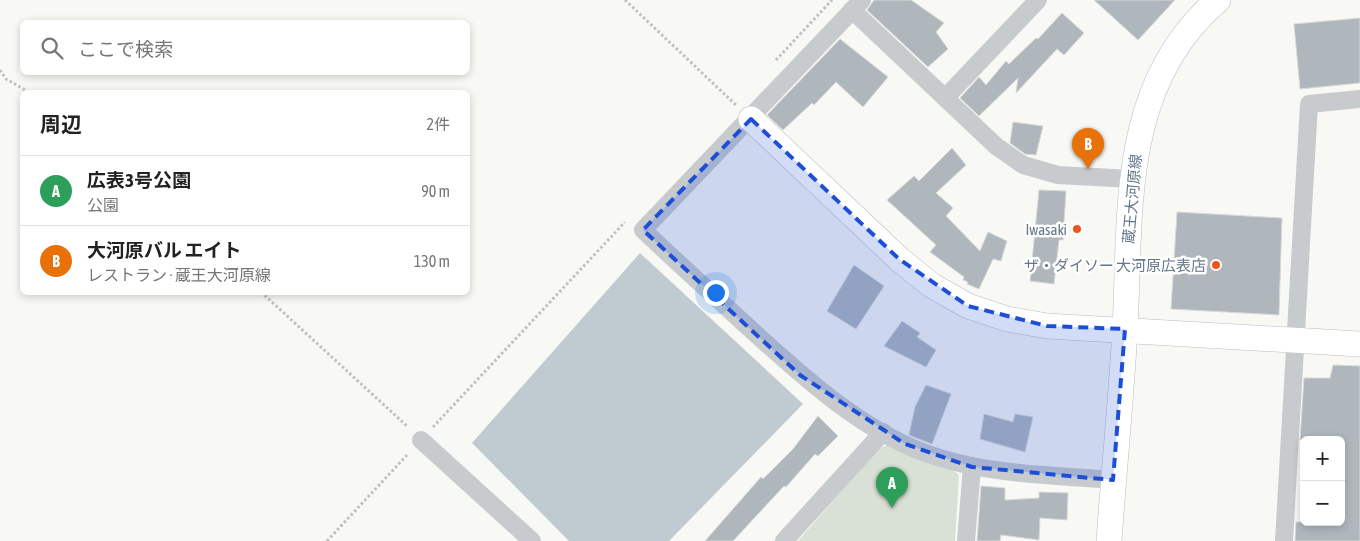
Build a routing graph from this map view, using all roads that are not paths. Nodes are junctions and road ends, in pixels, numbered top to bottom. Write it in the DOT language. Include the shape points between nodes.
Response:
graph roads {
  1 [pos="1038,0"];
  2 [pos="1218,0"];
  3 [pos="857,5"];
  4 [pos="945,98"];
  5 [pos="1360,99"];
  6 [pos="739,108"];
  7 [pos="1132,179"];
  8 [pos="1125,330"];
  9 [pos="1295,340"];
  10 [pos="1360,344"];
  11 [pos="884,432"];
  12 [pos="421,440"];
  13 [pos="972,467"];
  14 [pos="1113,480"];
  15 [pos="532,541"];
  16 [pos="784,541"];
  17 [pos="966,541"];
  18 [pos="1109,541"];
  19 [pos="1284,541"];
  1 -- 4 [label="street"];
  2 -- 7 [label="street, 蔵王大河原線" via="1180,42 1159,79 1140,127"];
  3 -- 4 [label="street"];
  3 -- 6 [label="street"];
  4 -- 7 [label="street" via="996,146 1024,165 1058,175"];
  5 -- 9 [label="street" via="1309,104"];
  6 -- 8 [label="street" via="899,259 931,285 968,306 1007,319 1047,326"];
  6 -- 11 [label="street" via="643,230 800,375"];
  7 -- 8 [label="street, 蔵王大河原線"];
  8 -- 9 [label="street"];
  8 -- 14 [label="street, 蔵王大河原線"];
  9 -- 10 [label="street"];
  9 -- 19 [label="street"];
  11 -- 13 [label="street" via="935,457"];
  11 -- 16 [label="street"];
  12 -- 15 [label="street"];
  13 -- 14 [label="street"];
  13 -- 17 [label="street"];
  14 -- 18 [label="street, 蔵王大河原線"];
}
